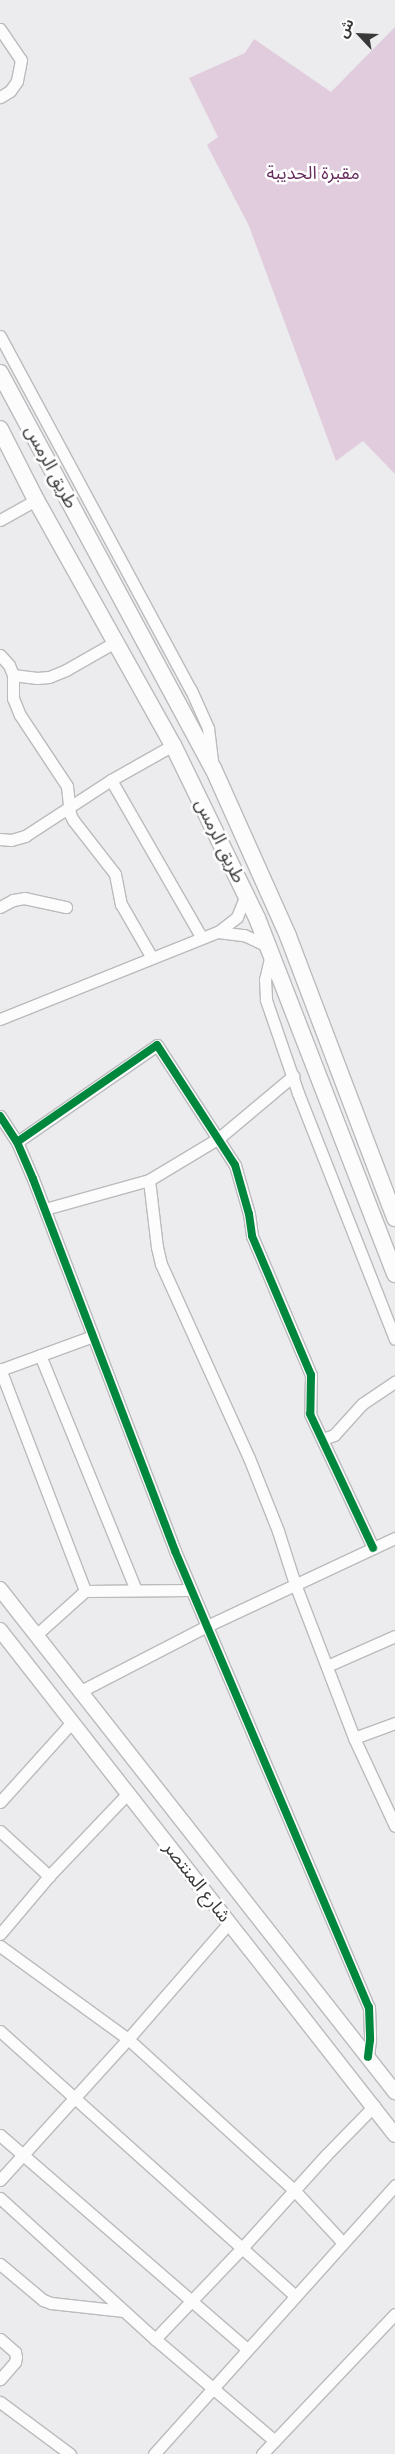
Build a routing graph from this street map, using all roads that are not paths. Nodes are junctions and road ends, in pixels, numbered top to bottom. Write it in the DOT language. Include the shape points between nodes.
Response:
graph roads {
  1 [pos="0,29"];
  2 [pos="0,97"];
  3 [pos="0,336"];
  4 [pos="0,373"];
  5 [pos="0,429"];
  6 [pos="36,500"];
  7 [pos="0,520"];
  8 [pos="115,642"];
  9 [pos="0,655"];
  10 [pos="12,675"];
  11 [pos="173,745"];
  12 [pos="214,768"];
  13 [pos="111,780"];
  14 [pos="70,806"];
  15 [pos="0,839"];
  16 [pos="246,895"];
  17 [pos="0,907"];
  18 [pos="66,907"];
  19 [pos="218,932"];
  20 [pos="202,938"];
  21 [pos="270,950"];
  22 [pos="152,958"];
  23 [pos="0,1018"];
  24 [pos="293,1076"];
  25 [pos="0,1116"];
  26 [pos="219,1138"];
  27 [pos="16,1142"];
  28 [pos="149,1180"];
  29 [pos="45,1209"];
  30 [pos="395,1218"];
  31 [pos="395,1274"];
  32 [pos="93,1336"];
  33 [pos="395,1339"];
  34 [pos="40,1355"];
  35 [pos="0,1370"];
  36 [pos="395,1382"];
  37 [pos="323,1439"];
  38 [pos="395,1538"];
  39 [pos="373,1548"];
  40 [pos="295,1584"];
  41 [pos="0,1589"];
  42 [pos="136,1590"];
  43 [pos="190,1590"];
  44 [pos="85,1591"];
  45 [pos="205,1627"];
  46 [pos="0,1630"];
  47 [pos="36,1635"];
  48 [pos="395,1636"];
  49 [pos="327,1666"];
  50 [pos="79,1692"];
  51 [pos="72,1722"];
  52 [pos="395,1723"];
  53 [pos="354,1738"];
  54 [pos="128,1793"];
  55 [pos="0,1802"];
  56 [pos="395,1826"];
  57 [pos="0,1831"];
  58 [pos="49,1876"];
  59 [pos="229,1923"];
  60 [pos="0,1934"];
  61 [pos="0,1946"];
  62 [pos="0,2031"];
  63 [pos="128,2039"];
  64 [pos="368,2057"];
  65 [pos="395,2092"];
  66 [pos="74,2098"];
  67 [pos="374,2106"];
  68 [pos="0,2135"];
  69 [pos="395,2135"];
  70 [pos="22,2154"];
  71 [pos="0,2180"];
  72 [pos="395,2185"];
  73 [pos="294,2190"];
  74 [pos="0,2198"];
  75 [pos="343,2243"];
  76 [pos="242,2248"];
  77 [pos="0,2264"];
  78 [pos="295,2296"];
  79 [pos="192,2302"];
  80 [pos="124,2311"];
  81 [pos="395,2314"];
  82 [pos="0,2338"];
  83 [pos="155,2339"];
  84 [pos="247,2349"];
  85 [pos="0,2379"];
  86 [pos="213,2388"];
  87 [pos="0,2402"];
  88 [pos="275,2441"];
  89 [pos="55,2450"];
  90 [pos="70,2454"];
  91 [pos="154,2454"];
  92 [pos="262,2454"];
  1 -- 2 [label="street" via="21,60 17,81"];
  3 -- 12 [label="street" via="191,690 208,728"];
  4 -- 12 [label="highway, طريق الرمس"];
  5 -- 6 [label="highway, طريق الرمس"];
  6 -- 7 [label="street"];
  6 -- 8 [label="highway, طريق الرمس"];
  8 -- 10 [label="street" via="49,677"];
  8 -- 11 [label="highway, طريق الرمس"];
  9 -- 10 [label="street"];
  10 -- 14 [label="street" via="13,698 20,715 67,786"];
  11 -- 13 [label="street"];
  11 -- 16 [label="highway, طريق الرمس"];
  12 -- 30 [label="highway, طريق الرمس" via="288,936"];
  13 -- 14 [label="street"];
  13 -- 20 [label="street"];
  14 -- 15 [label="street" via="26,836"];
  14 -- 22 [label="street" via="70,814 78,827 115,874 121,904"];
  16 -- 19 [label="street" via="237,917"];
  16 -- 21 [label="highway, طريق الرمس"];
  17 -- 18 [label="street" via="24,898"];
  19 -- 20 [label="street"];
  19 -- 21 [label="street" via="244,935"];
  20 -- 22 [label="street"];
  21 -- 24 [label="street" via="264,992"];
  21 -- 31 [label="highway, طريق الرمس"];
  22 -- 23 [label="street"];
  24 -- 26 [label="street"];
  24 -- 33 [label="street"];
  25 -- 27 [label="street"];
  26 -- 27 [label="street" via="157,1045"];
  26 -- 28 [label="street"];
  26 -- 37 [label="street" via="235,1165 252,1236 311,1375 310,1414"];
  27 -- 29 [label="street"];
  28 -- 29 [label="street"];
  28 -- 40 [label="street" via="156,1247 161,1264 249,1458"];
  29 -- 32 [label="street"];
  32 -- 34 [label="street"];
  32 -- 43 [label="street"];
  34 -- 35 [label="street"];
  34 -- 42 [label="street"];
  35 -- 44 [label="street"];
  36 -- 37 [label="street" via="362,1404 334,1435"];
  37 -- 39 [label="street"];
  38 -- 39 [label="street"];
  39 -- 40 [label="street"];
  40 -- 45 [label="street"];
  40 -- 49 [label="street"];
  41 -- 47 [label="main road, شارع المنتصر"];
  42 -- 43 [label="street"];
  42 -- 44 [label="street"];
  43 -- 45 [label="street"];
  44 -- 47 [label="street"];
  45 -- 50 [label="street"];
  45 -- 64 [label="street" via="369,2007"];
  46 -- 51 [label="main road, شارع المنتصر"];
  47 -- 50 [label="main road, شارع المنتصر"];
  48 -- 49 [label="street"];
  49 -- 53 [label="street"];
  50 -- 64 [label="main road, شارع المنتصر"];
  51 -- 54 [label="main road, شارع المنتصر"];
  51 -- 55 [label="street"];
  52 -- 53 [label="street"];
  53 -- 56 [label="street"];
  54 -- 58 [label="street"];
  54 -- 59 [label="main road, شارع المنتصر"];
  57 -- 58 [label="street"];
  58 -- 60 [label="street"];
  59 -- 63 [label="street"];
  59 -- 67 [label="main road, شارع المنتصر"];
  61 -- 63 [label="street"];
  62 -- 66 [label="street"];
  63 -- 66 [label="street"];
  63 -- 73 [label="street"];
  64 -- 65 [label="main road, شارع المنتصر"];
  66 -- 70 [label="street"];
  66 -- 76 [label="street"];
  67 -- 69 [label="main road, شارع المنتصر"];
  67 -- 73 [label="street"];
  68 -- 70 [label="street"];
  70 -- 71 [label="street"];
  70 -- 79 [label="street"];
  72 -- 75 [label="street"];
  73 -- 75 [label="street"];
  73 -- 76 [label="street"];
  74 -- 80 [label="street"];
  75 -- 78 [label="street"];
  76 -- 78 [label="street"];
  76 -- 79 [label="street"];
  77 -- 80 [label="street" via="35,2295 51,2303"];
  78 -- 84 [label="street"];
  79 -- 83 [label="street"];
  79 -- 84 [label="street"];
  80 -- 83 [label="street"];
  81 -- 88 [label="street"];
  82 -- 85 [label="street" via="16,2356 15,2362"];
  83 -- 86 [label="street"];
  84 -- 86 [label="street"];
  86 -- 88 [label="street"];
  86 -- 91 [label="street"];
  87 -- 89 [label="street"];
  88 -- 92 [label="street"];
  89 -- 90 [label="street"];
}
